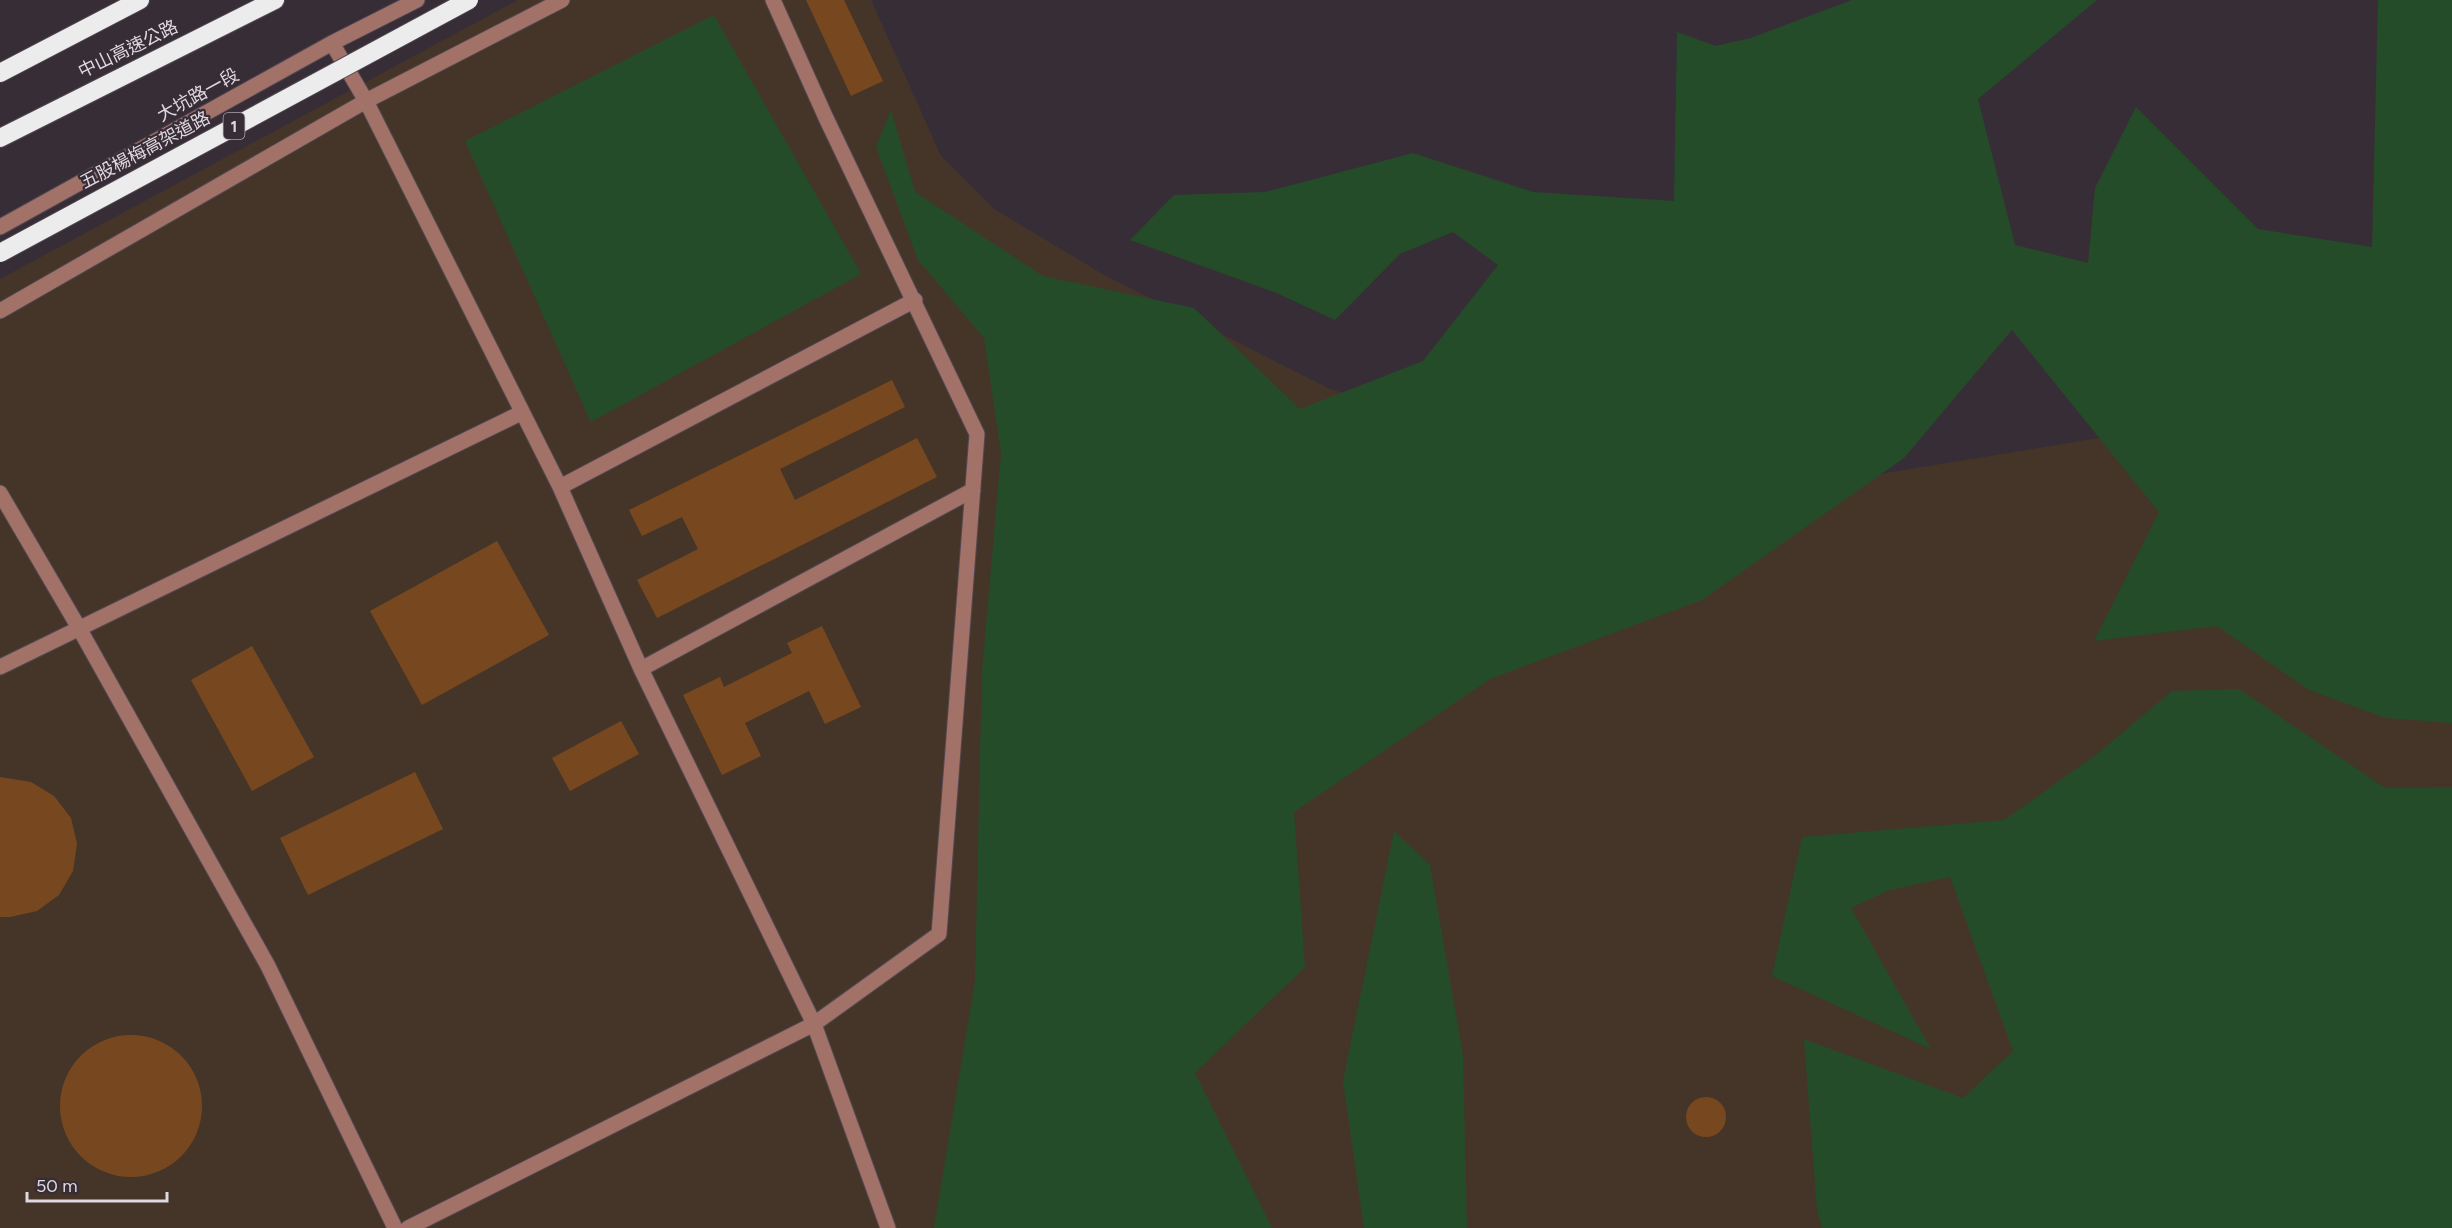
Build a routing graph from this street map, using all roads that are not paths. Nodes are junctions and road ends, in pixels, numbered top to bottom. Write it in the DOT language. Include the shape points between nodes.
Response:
graph roads {
  1 [pos="140,0"];
  2 [pos="275,0"];
  3 [pos="417,0"];
  4 [pos="469,0"];
  5 [pos="562,0"];
  6 [pos="773,0"];
  7 [pos="332,43"];
  8 [pos="0,74"];
  9 [pos="366,101"];
  10 [pos="0,138"];
  11 [pos="0,227"];
  12 [pos="0,253"];
  13 [pos="915,300"];
  14 [pos="0,311"];
  15 [pos="521,412"];
  16 [pos="560,487"];
  17 [pos="973,490"];
  18 [pos="0,493"];
  19 [pos="79,628"];
  20 [pos="0,667"];
  21 [pos="641,669"];
  22 [pos="814,1024"];
  23 [pos="395,1228"];
  24 [pos="408,1228"];
  25 [pos="888,1228"];
  1 -- 8 [label="highway, 中山高速公路"];
  2 -- 10 [label="highway, 中山高速公路"];
  3 -- 7 [label="street, 大坑路一段"];
  4 -- 12 [label="highway, 五股楊梅高架道路 / 1, bridge"];
  5 -- 9 [label="street"];
  6 -- 13 [label="street"];
  7 -- 9 [label="street"];
  7 -- 11 [label="street, 大坑路一段"];
  9 -- 14 [label="street"];
  9 -- 15 [label="street"];
  13 -- 16 [label="street"];
  13 -- 17 [label="street" via="977,434"];
  15 -- 16 [label="street"];
  15 -- 19 [label="street"];
  16 -- 21 [label="street"];
  17 -- 21 [label="street"];
  17 -- 22 [label="street" via="939,934"];
  18 -- 19 [label="street"];
  19 -- 20 [label="street"];
  19 -- 23 [label="street" via="268,966"];
  21 -- 22 [label="street"];
  22 -- 24 [label="street"];
  22 -- 25 [label="street"];
}
